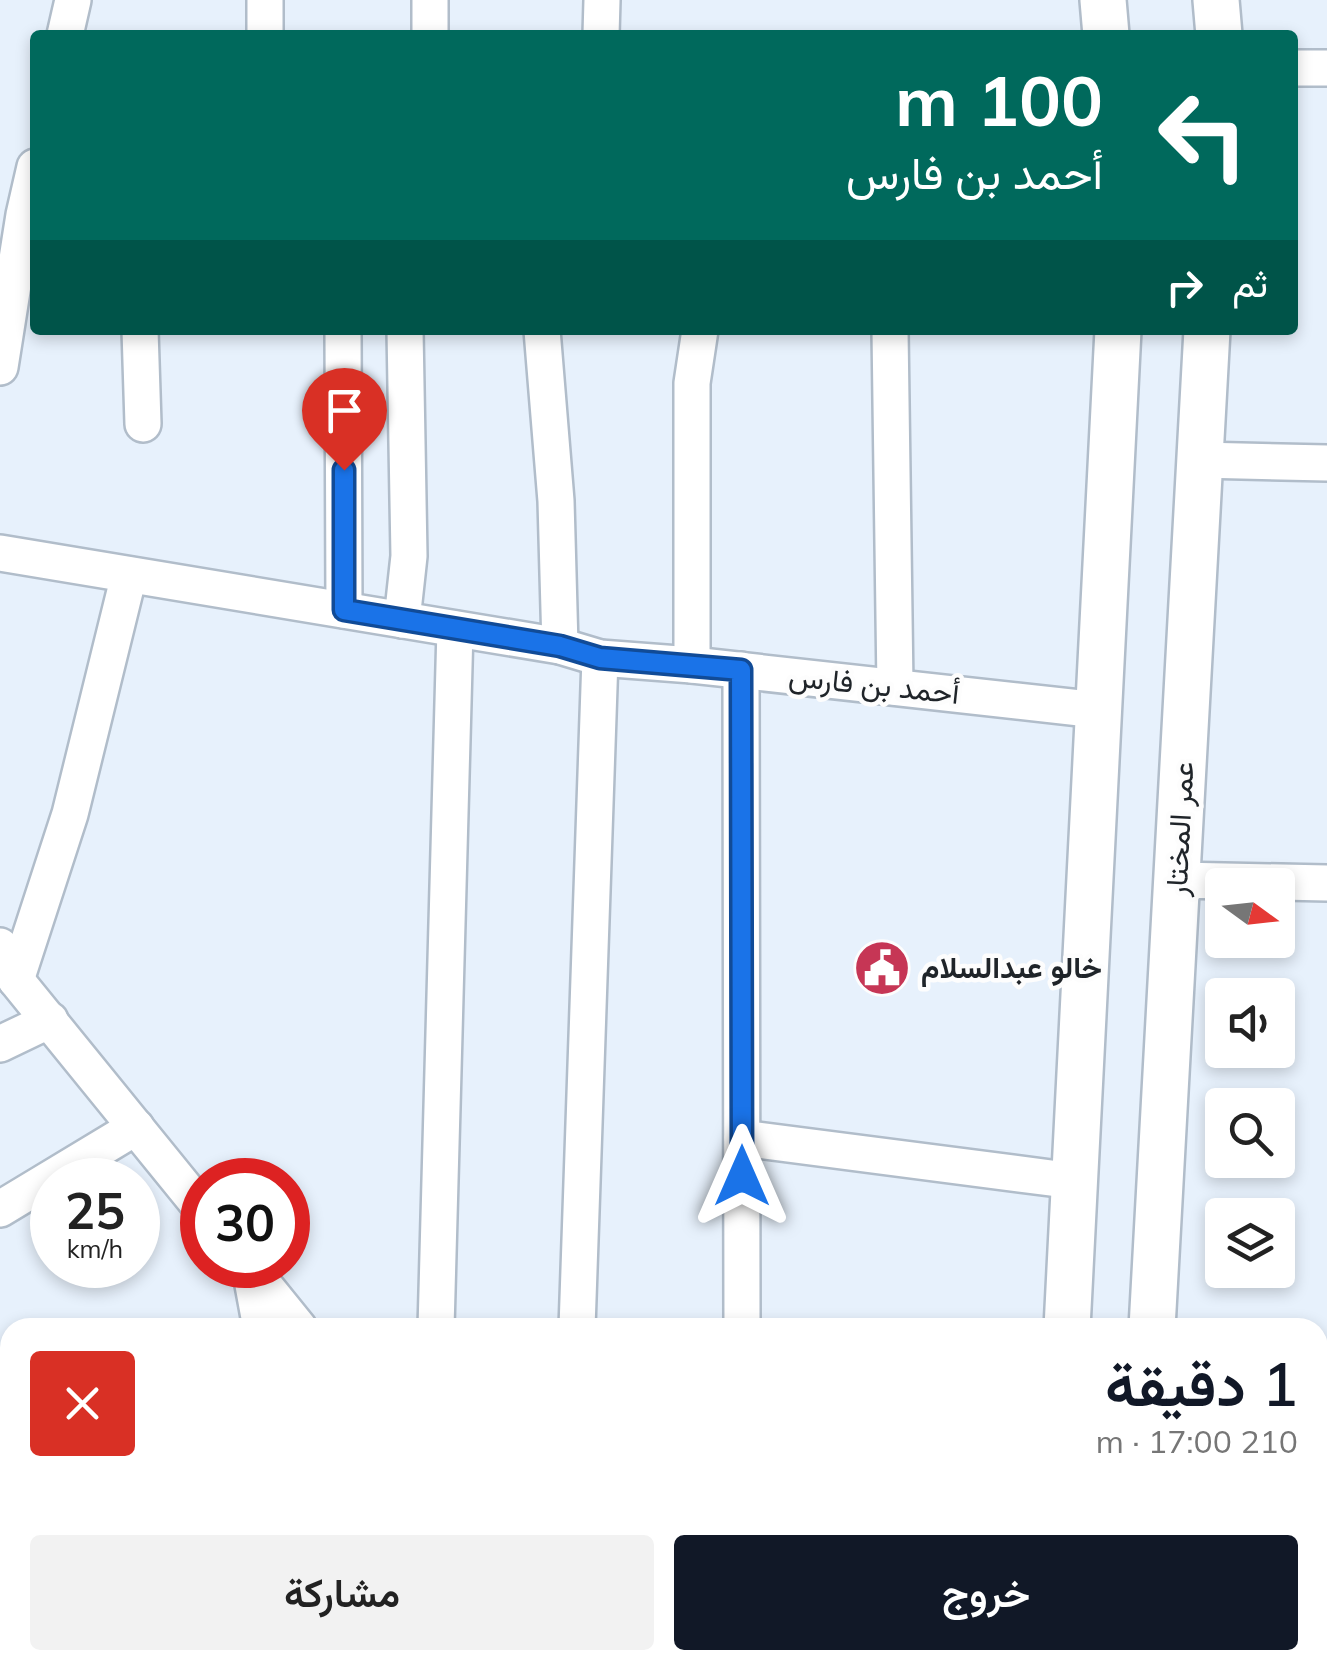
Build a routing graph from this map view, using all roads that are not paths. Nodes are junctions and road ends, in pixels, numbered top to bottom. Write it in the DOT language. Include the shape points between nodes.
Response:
graph roads {
  1 [pos="73,0"];
  2 [pos="265,0"];
  3 [pos="430,0"];
  4 [pos="602,0"];
  5 [pos="1104,0"];
  6 [pos="1216,0"];
  7 [pos="66,30"];
  8 [pos="265,30"];
  9 [pos="430,30"];
  10 [pos="601,30"];
  11 [pos="1106,30"];
  12 [pos="1219,30"];
  13 [pos="1298,68"];
  14 [pos="1327,68"];
  15 [pos="30,188"];
  16 [pos="23,295"];
  17 [pos="140,335"];
  18 [pos="343,335"];
  19 [pos="405,335"];
  20 [pos="542,335"];
  21 [pos="699,335"];
  22 [pos="890,335"];
  23 [pos="1118,335"];
  24 [pos="1207,335"];
  25 [pos="1,354"];
  26 [pos="144,424"];
  27 [pos="1200,460"];
  28 [pos="1327,463"];
  29 [pos="0,553"];
  30 [pos="129,574"];
  31 [pos="344,610"];
  32 [pos="402,620"];
  33 [pos="455,629"];
  34 [pos="560,646"];
  35 [pos="600,658"];
  36 [pos="692,665"];
  37 [pos="741,670"];
  38 [pos="895,688"];
  39 [pos="1098,710"];
  40 [pos="1177,880"];
  41 [pos="1327,883"];
  42 [pos="0,946"];
  43 [pos="16,980"];
  44 [pos="50,1020"];
  45 [pos="0,1044"];
  46 [pos="136,1127"];
  47 [pos="742,1138"];
  48 [pos="1074,1181"];
  49 [pos="180,1182"];
  50 [pos="0,1209"];
  51 [pos="253,1288"];
  52 [pos="267,1288"];
  53 [pos="258,1318"];
  54 [pos="291,1318"];
  55 [pos="436,1318"];
  56 [pos="577,1318"];
  57 [pos="742,1318"];
  58 [pos="1067,1318"];
  59 [pos="1153,1318"];
  1 -- 7 [label="street"];
  2 -- 8 [label="street"];
  3 -- 9 [label="street"];
  4 -- 10 [label="street"];
  5 -- 11 [label="street"];
  6 -- 12 [label="street"];
  13 -- 14 [label="street"];
  15 -- 16 [label="street"];
  16 -- 25 [label="street"];
  17 -- 26 [label="street"];
  18 -- 31 [label="street"];
  19 -- 32 [label="street" via="409,556"];
  20 -- 34 [label="street"];
  21 -- 36 [label="street" via="692,383"];
  22 -- 38 [label="street"];
  23 -- 39 [label="street"];
  24 -- 27 [label="street, عمر المختار"];
  27 -- 28 [label="street"];
  27 -- 40 [label="street, عمر المختار"];
  29 -- 30 [label="street, أحمد بن فارس"];
  30 -- 31 [label="street, أحمد بن فارس"];
  30 -- 43 [label="street" via="70,814"];
  31 -- 32 [label="street, أحمد بن فارس"];
  32 -- 33 [label="street, أحمد بن فارس"];
  33 -- 34 [label="street, أحمد بن فارس"];
  33 -- 55 [label="street"];
  34 -- 35 [label="street, أحمد بن فارس"];
  35 -- 36 [label="street, أحمد بن فارس"];
  35 -- 56 [label="street"];
  36 -- 37 [label="street, أحمد بن فارس"];
  37 -- 38 [label="street, أحمد بن فارس"];
  37 -- 47 [label="street"];
  38 -- 39 [label="street, أحمد بن فارس"];
  39 -- 48 [label="street"];
  40 -- 41 [label="street"];
  40 -- 59 [label="street, عمر المختار"];
  42 -- 43 [label="street"];
  43 -- 44 [label="street"];
  44 -- 45 [label="street"];
  44 -- 46 [label="street"];
  46 -- 49 [label="street"];
  46 -- 50 [label="street"];
  47 -- 48 [label="street"];
  47 -- 57 [label="street"];
  48 -- 58 [label="street"];
  51 -- 53 [label="street"];
  52 -- 54 [label="street"];
}
